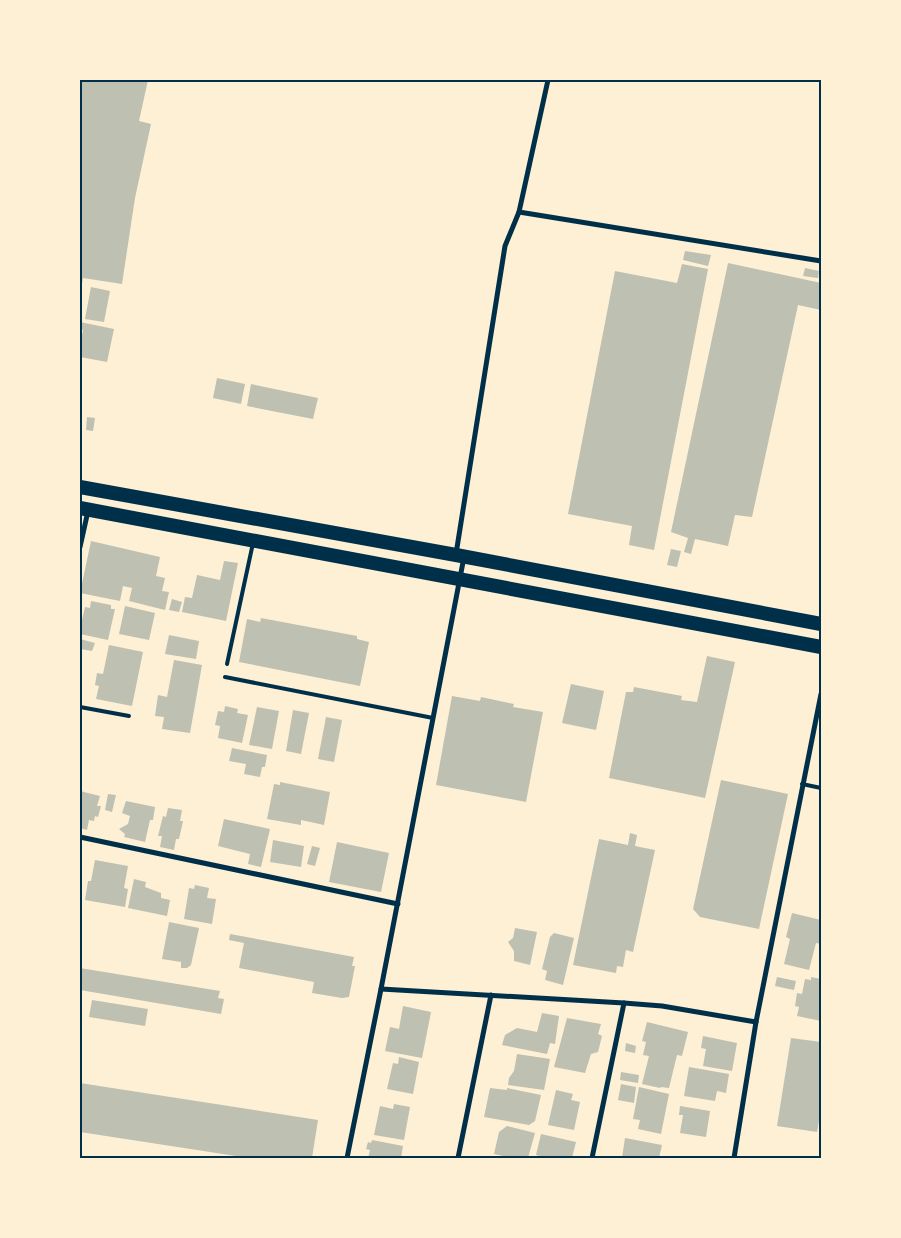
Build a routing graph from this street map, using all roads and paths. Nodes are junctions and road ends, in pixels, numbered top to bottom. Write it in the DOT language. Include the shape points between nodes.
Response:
graph roads {
  1 [pos="548,80"];
  2 [pos="519,212"];
  3 [pos="821,261"];
  4 [pos="80,487"];
  5 [pos="84,509"];
  6 [pos="254,541"];
  7 [pos="80,548"];
  8 [pos="460,556"];
  9 [pos="460,581"];
  10 [pos="821,624"];
  11 [pos="821,647"];
  12 [pos="227,664"];
  13 [pos="225,677"];
  14 [pos="821,694"];
  15 [pos="80,706"];
  16 [pos="129,716"];
  17 [pos="433,718"];
  18 [pos="802,784"];
  19 [pos="821,788"];
  20 [pos="80,837"];
  21 [pos="398,904"];
  22 [pos="381,989"];
  23 [pos="491,995"];
  24 [pos="624,1003"];
  25 [pos="756,1022"];
  26 [pos="347,1158"];
  27 [pos="458,1158"];
  28 [pos="592,1158"];
  29 [pos="734,1158"];
  1 -- 2 [label="street"];
  2 -- 3 [label="street"];
  2 -- 8 [label="street" via="506,246"];
  4 -- 8 [label="highway"];
  5 -- 6 [label="highway"];
  5 -- 7 [label="street"];
  6 -- 9 [label="highway"];
  6 -- 12 [label="lane"];
  8 -- 9 [label="street"];
  8 -- 10 [label="highway"];
  9 -- 11 [label="highway"];
  9 -- 17 [label="street"];
  13 -- 17 [label="lane"];
  14 -- 18 [label="street"];
  15 -- 16 [label="lane"];
  17 -- 21 [label="street"];
  18 -- 19 [label="lane"];
  18 -- 25 [label="street"];
  20 -- 21 [label="street"];
  21 -- 22 [label="street"];
  22 -- 23 [label="street"];
  22 -- 26 [label="street"];
  23 -- 24 [label="street"];
  23 -- 27 [label="street"];
  24 -- 25 [label="street"];
  24 -- 28 [label="street"];
  25 -- 29 [label="street"];
}
